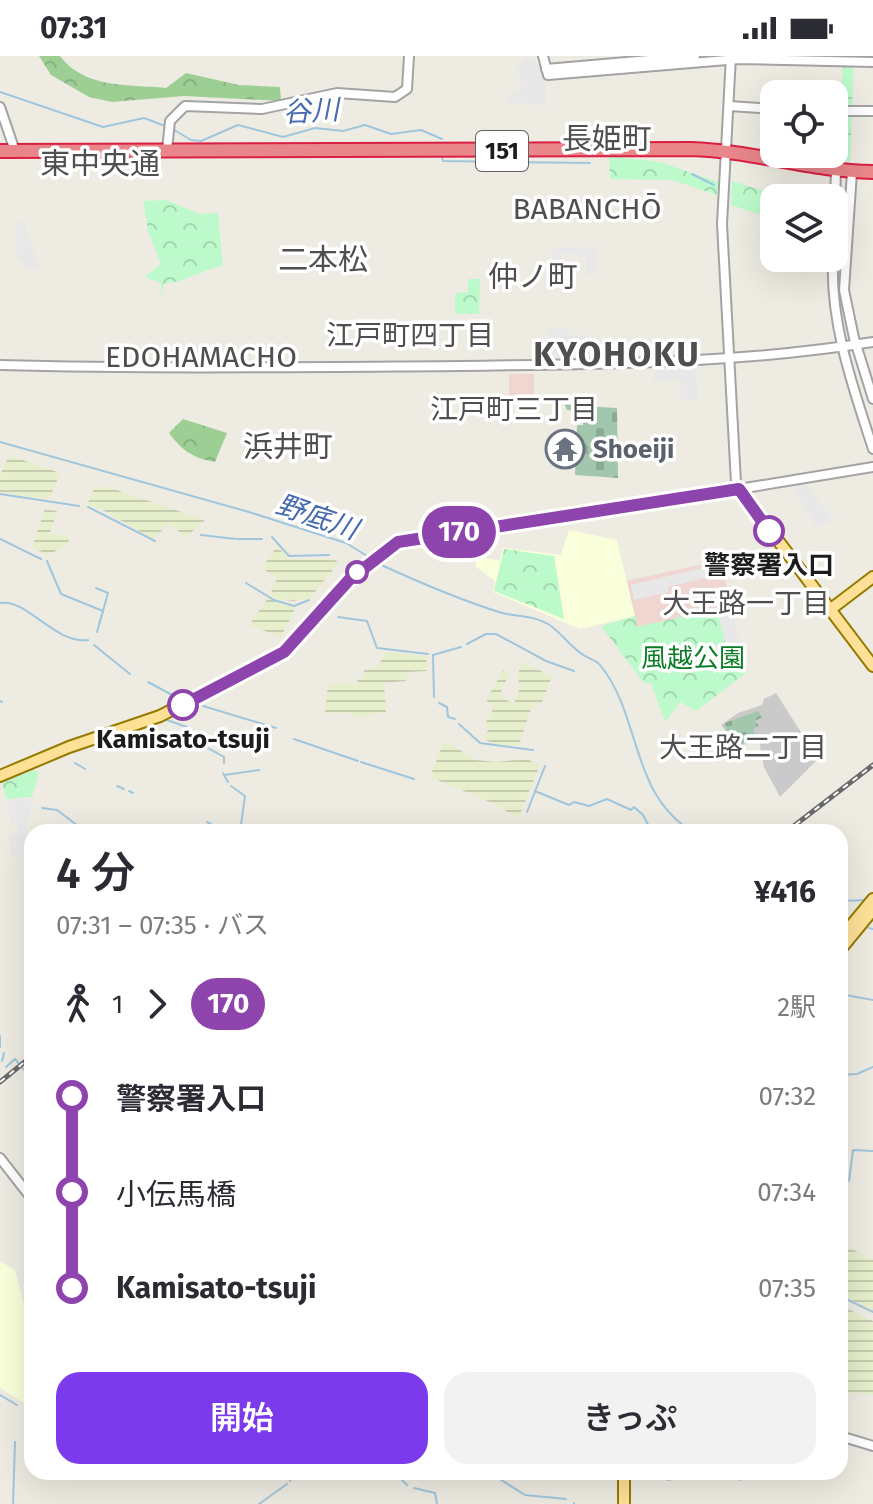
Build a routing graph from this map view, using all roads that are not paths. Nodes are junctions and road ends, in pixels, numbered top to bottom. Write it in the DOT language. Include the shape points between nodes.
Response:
graph roads {
  1 [pos="409,56"];
  2 [pos="543,56"];
  3 [pos="695,56"];
  4 [pos="730,58"];
  5 [pos="873,62"];
  6 [pos="547,72"];
  7 [pos="729,106"];
  8 [pos="0,107"];
  9 [pos="760,108"];
  10 [pos="848,111"];
  11 [pos="873,111"];
  12 [pos="167,150"];
  13 [pos="727,150"];
  14 [pos="0,151"];
  15 [pos="15,151"];
  16 [pos="836,170"];
  17 [pos="852,172"];
  18 [pos="873,172"];
  19 [pos="835,184"];
  20 [pos="833,272"];
  21 [pos="873,342"];
  22 [pos="856,345"];
  23 [pos="843,346"];
  24 [pos="729,360"];
  25 [pos="0,365"];
  26 [pos="873,399"];
  27 [pos="873,449"];
  28 [pos="873,467"];
  29 [pos="739,489"];
  30 [pos="873,577"];
  31 [pos="831,609"];
  32 [pos="873,666"];
  33 [pos="0,776"];
  34 [pos="873,899"];
  35 [pos="873,910"];
  36 [pos="859,920"];
  37 [pos="848,931"];
  38 [pos="848,937"];
  39 [pos="0,1158"];
  40 [pos="24,1189"];
  41 [pos="848,1438"];
  42 [pos="873,1446"];
  43 [pos="624,1480"];
  44 [pos="630,1480"];
  45 [pos="624,1504"];
  46 [pos="630,1504"];
  1 -- 12 [label="street" via="407,89 395,97 337,93 262,109 190,105 176,112"];
  2 -- 6 [label="street"];
  3 -- 6 [label="street"];
  4 -- 5 [label="street"];
  4 -- 6 [label="street"];
  4 -- 7 [label="street"];
  7 -- 9 [label="street"];
  7 -- 13 [label="street"];
  8 -- 15 [label="street"];
  10 -- 11 [label="street"];
  12 -- 13 [label="highway, 151"];
  12 -- 15 [label="highway, 151"];
  13 -- 16 [label="highway, 151"];
  13 -- 24 [label="street"];
  14 -- 15 [label="highway, 151"];
  16 -- 17 [label="highway, 151"];
  16 -- 19 [label="street"];
  17 -- 18 [label="highway, 151"];
  17 -- 22 [label="street" via="844,290"];
  20 -- 23 [label="street"];
  21 -- 22 [label="street"];
  22 -- 23 [label="street"];
  22 -- 26 [label="street"];
  23 -- 24 [label="street"];
  23 -- 27 [label="street"];
  24 -- 25 [label="street" via="560,367"];
  24 -- 29 [label="street"];
  28 -- 29 [label="street"];
  29 -- 31 [label="main road"];
  29 -- 33 [label="main road" via="398,542 359,571 284,652 160,716"];
  30 -- 31 [label="main road"];
  31 -- 32 [label="main road"];
  34 -- 36 [label="main road"];
  35 -- 36 [label="main road"];
  36 -- 37 [label="main road"];
  36 -- 38 [label="main road"];
  39 -- 40 [label="street"];
  41 -- 42 [label="street"];
  43 -- 45 [label="main road"];
  44 -- 46 [label="main road"];
}
